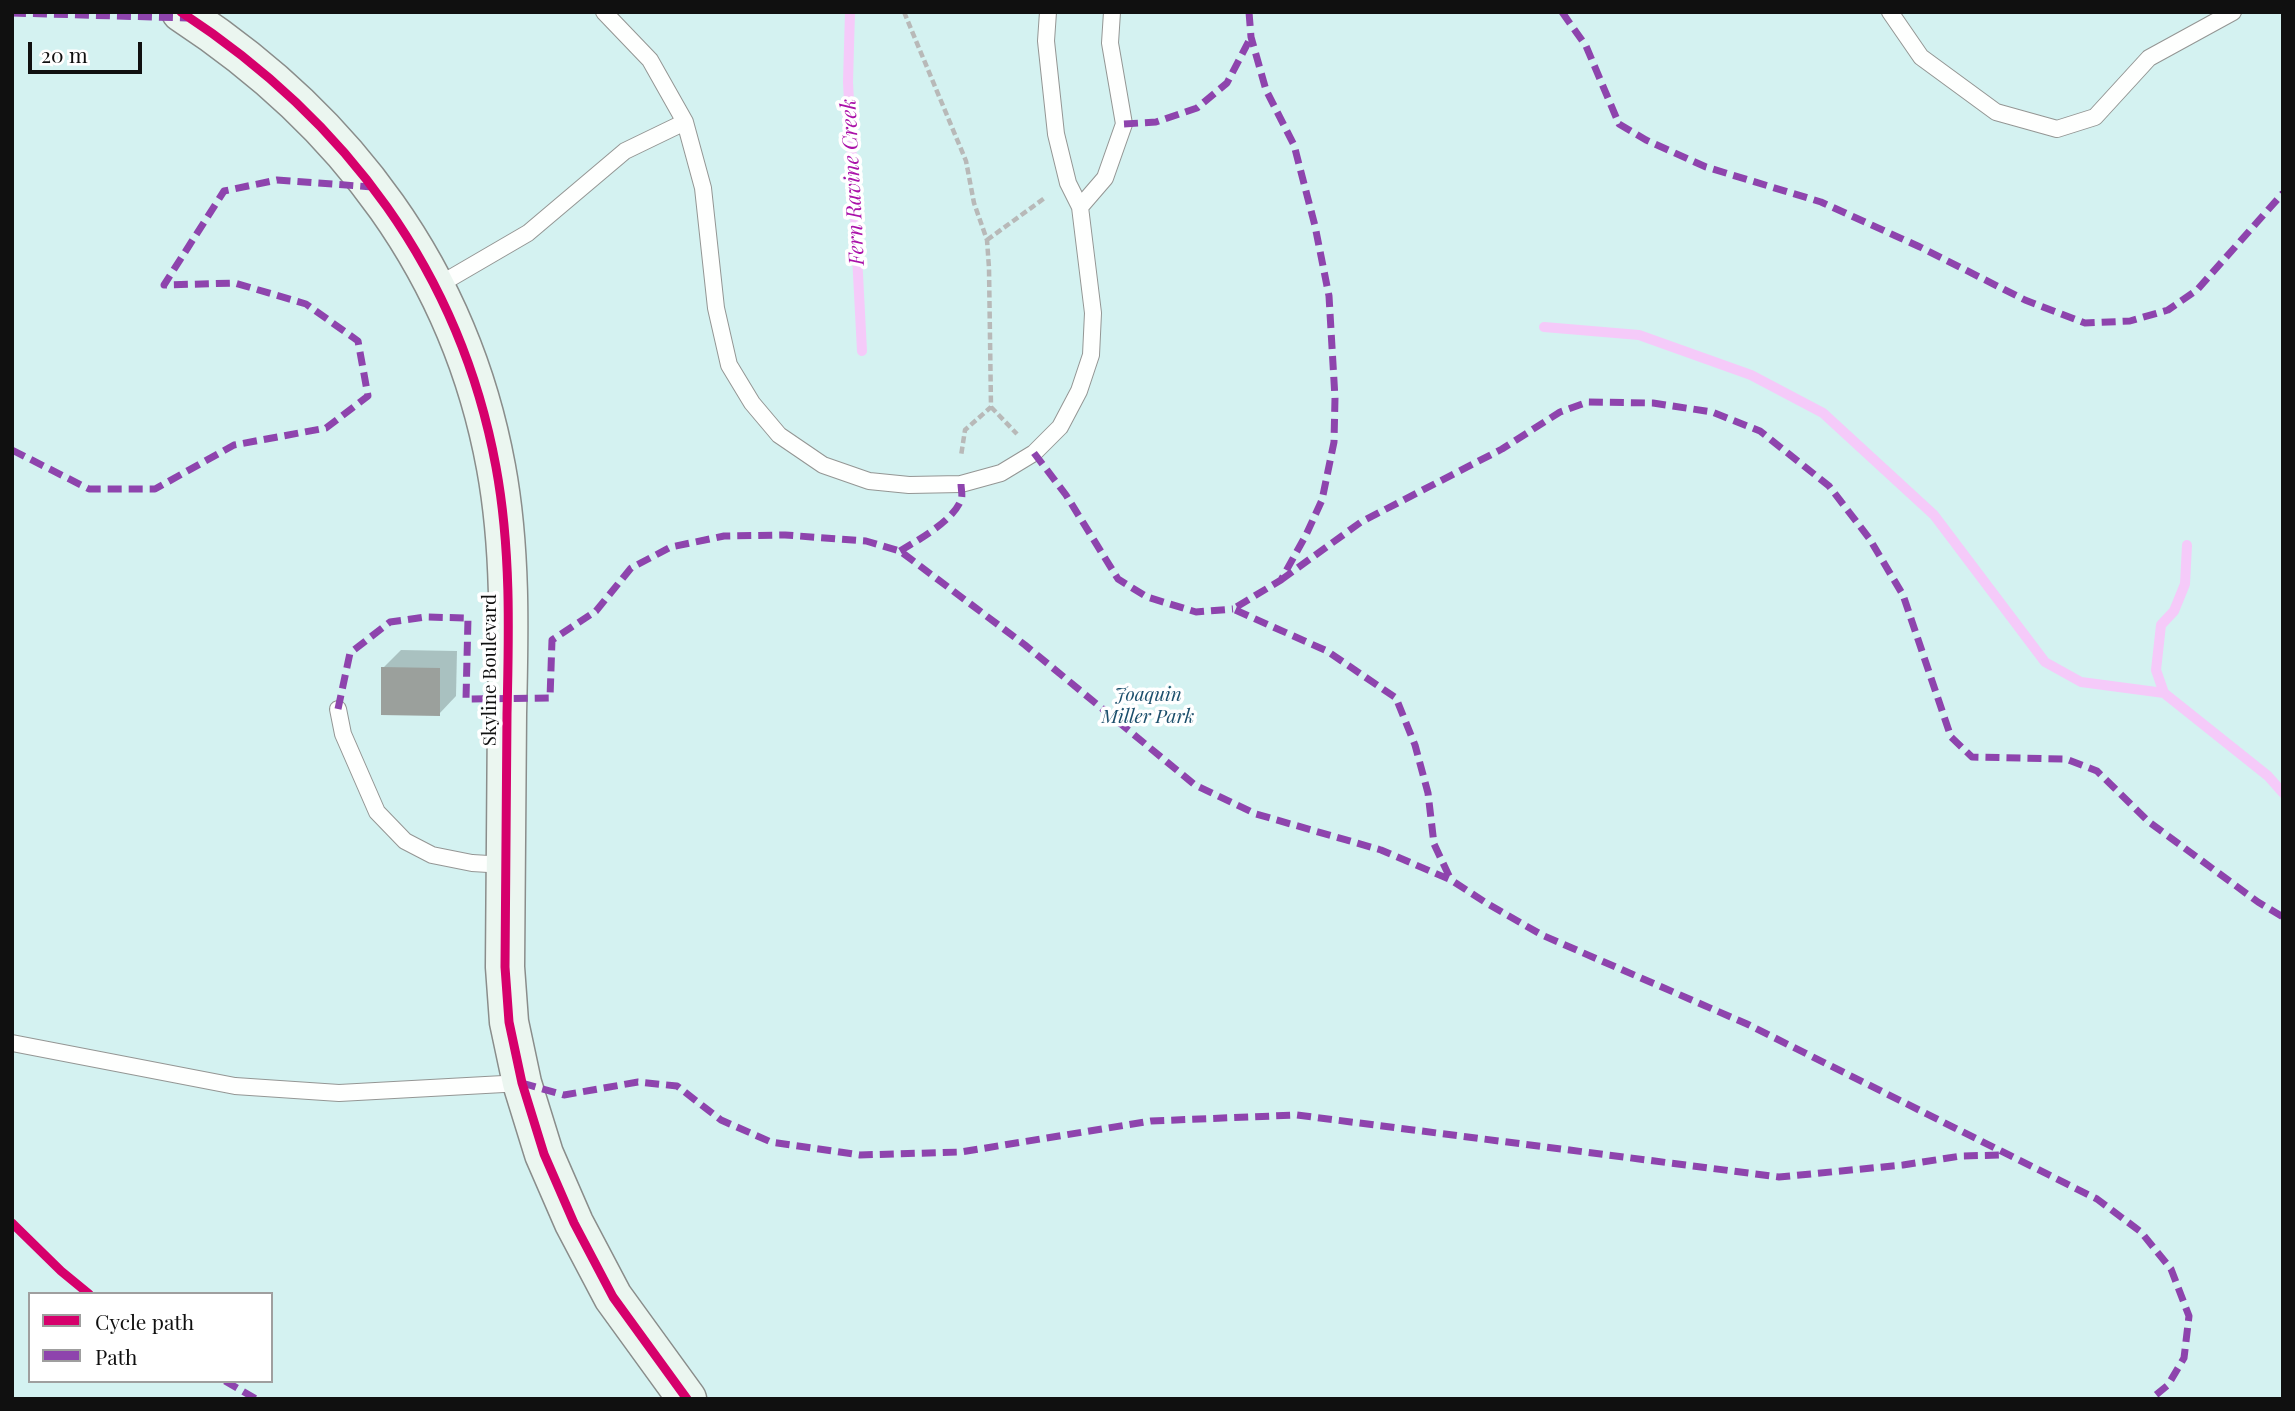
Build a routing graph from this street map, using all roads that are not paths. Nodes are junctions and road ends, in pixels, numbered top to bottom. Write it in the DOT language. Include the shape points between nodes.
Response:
graph roads {
  1 [pos="181,12"];
  2 [pos="604,12"];
  3 [pos="1048,12"];
  4 [pos="1112,12"];
  5 [pos="1890,12"];
  6 [pos="2233,12"];
  7 [pos="685,122"];
  8 [pos="1080,207"];
  9 [pos="437,286"];
  10 [pos="338,709"];
  11 [pos="505,865"];
  12 [pos="12,1043"];
  13 [pos="522,1083"];
  14 [pos="687,1399"];
  1 -- 9 [label="main road, Skyline Boulevard" via="244,56 335,143 373,187"];
  2 -- 7 [label="lane" via="650,60"];
  3 -- 8 [label="lane" via="1046,41 1056,134 1068,183"];
  4 -- 8 [label="lane" via="1110,43 1124,124 1105,178"];
  5 -- 6 [label="lane" via="1921,57 1996,112 2057,129 2095,117 2149,58"];
  7 -- 8 [label="lane" via="703,188 716,308 729,365 779,435 823,465 869,481 961,484 1001,473 1034,453 1060,427 1091,355 1093,313"];
  7 -- 9 [label="lane" via="625,152 528,233"];
  9 -- 11 [label="main road, Skyline Boulevard" via="483,408 497,470 506,545"];
  10 -- 11 [label="lane" via="343,734 377,811 405,841 432,855"];
  11 -- 13 [label="main road, Skyline Boulevard" via="509,1022"];
  12 -- 13 [label="lane" via="234,1086 340,1093"];
  13 -- 14 [label="main road, Skyline Boulevard" via="544,1154 574,1223 613,1297"];
}
